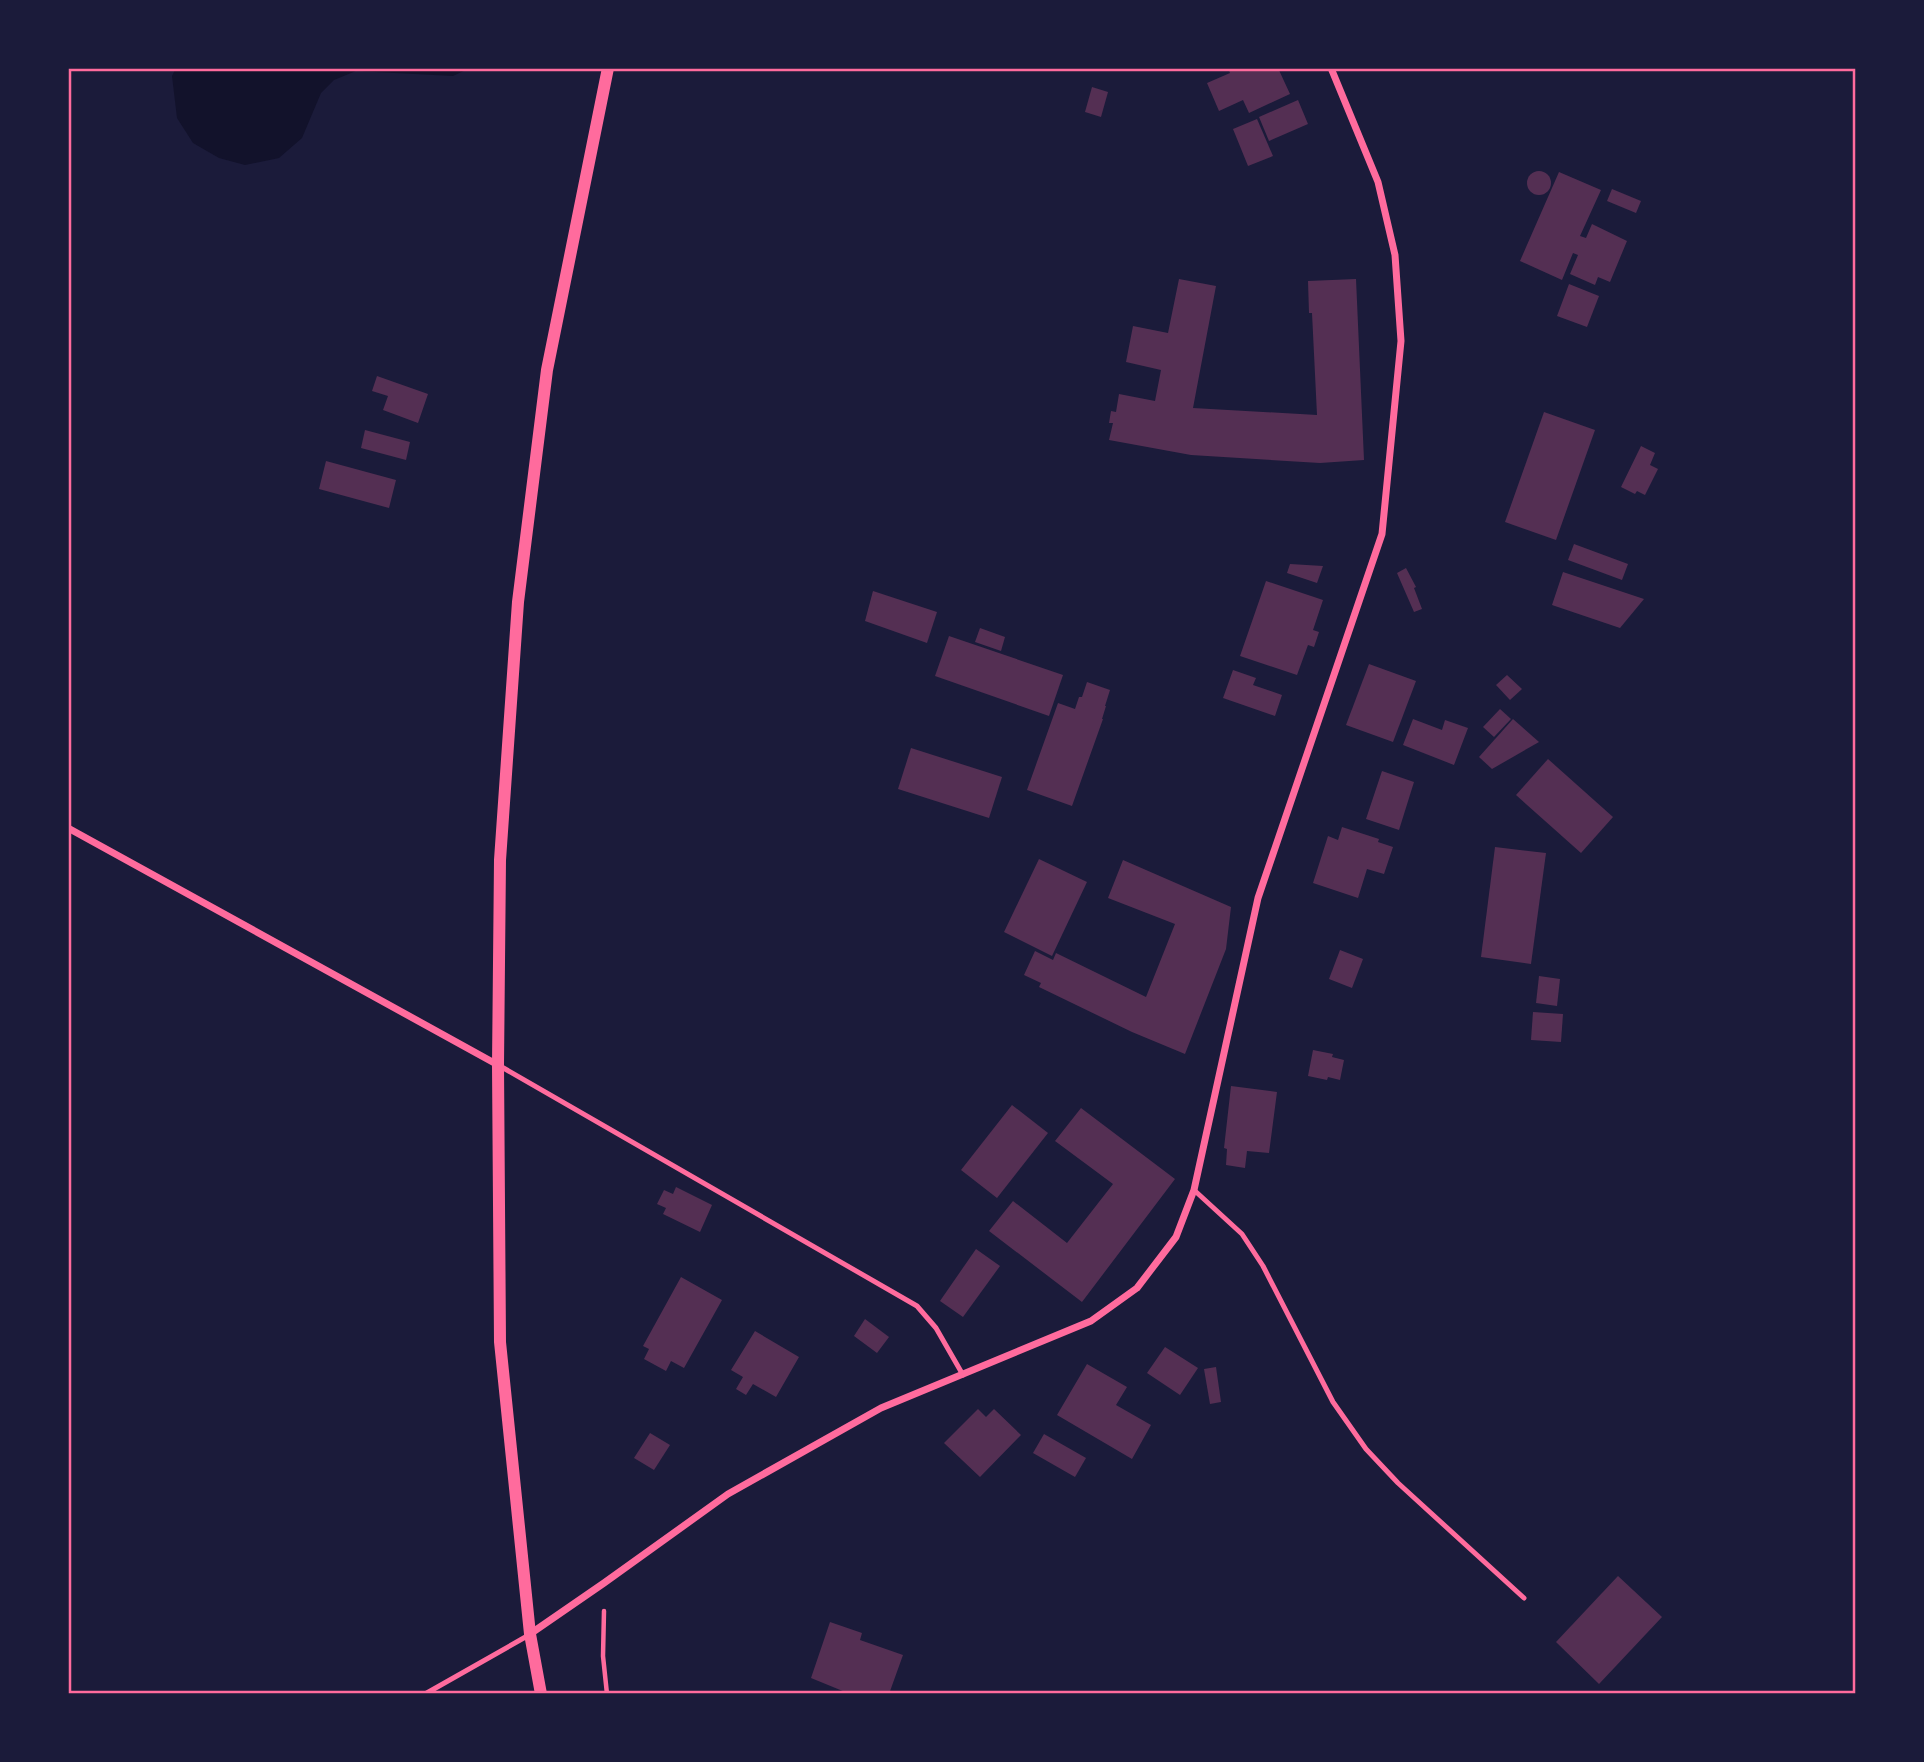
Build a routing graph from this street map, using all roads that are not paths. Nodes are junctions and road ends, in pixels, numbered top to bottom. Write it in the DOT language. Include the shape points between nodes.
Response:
graph roads {
  1 [pos="608,68"];
  2 [pos="1331,68"];
  3 [pos="68,828"];
  4 [pos="498,1065"];
  5 [pos="1194,1190"];
  6 [pos="963,1375"];
  7 [pos="1524,1598"];
  8 [pos="530,1634"];
  9 [pos="425,1694"];
  10 [pos="541,1694"];
  1 -- 4 [label="street" via="547,370 518,602 500,860"];
  2 -- 5 [label="street" via="1378,182 1395,255 1401,341 1382,534 1258,898"];
  3 -- 4 [label="street"];
  4 -- 6 [label="lane" via="917,1307 936,1328"];
  4 -- 8 [label="street" via="500,1342"];
  5 -- 6 [label="street" via="1176,1237 1137,1289 1091,1321"];
  5 -- 7 [label="lane" via="1242,1234 1333,1402 1367,1449"];
  6 -- 8 [label="street" via="881,1408 728,1494"];
  8 -- 9 [label="lane"];
  8 -- 10 [label="street"];
}
